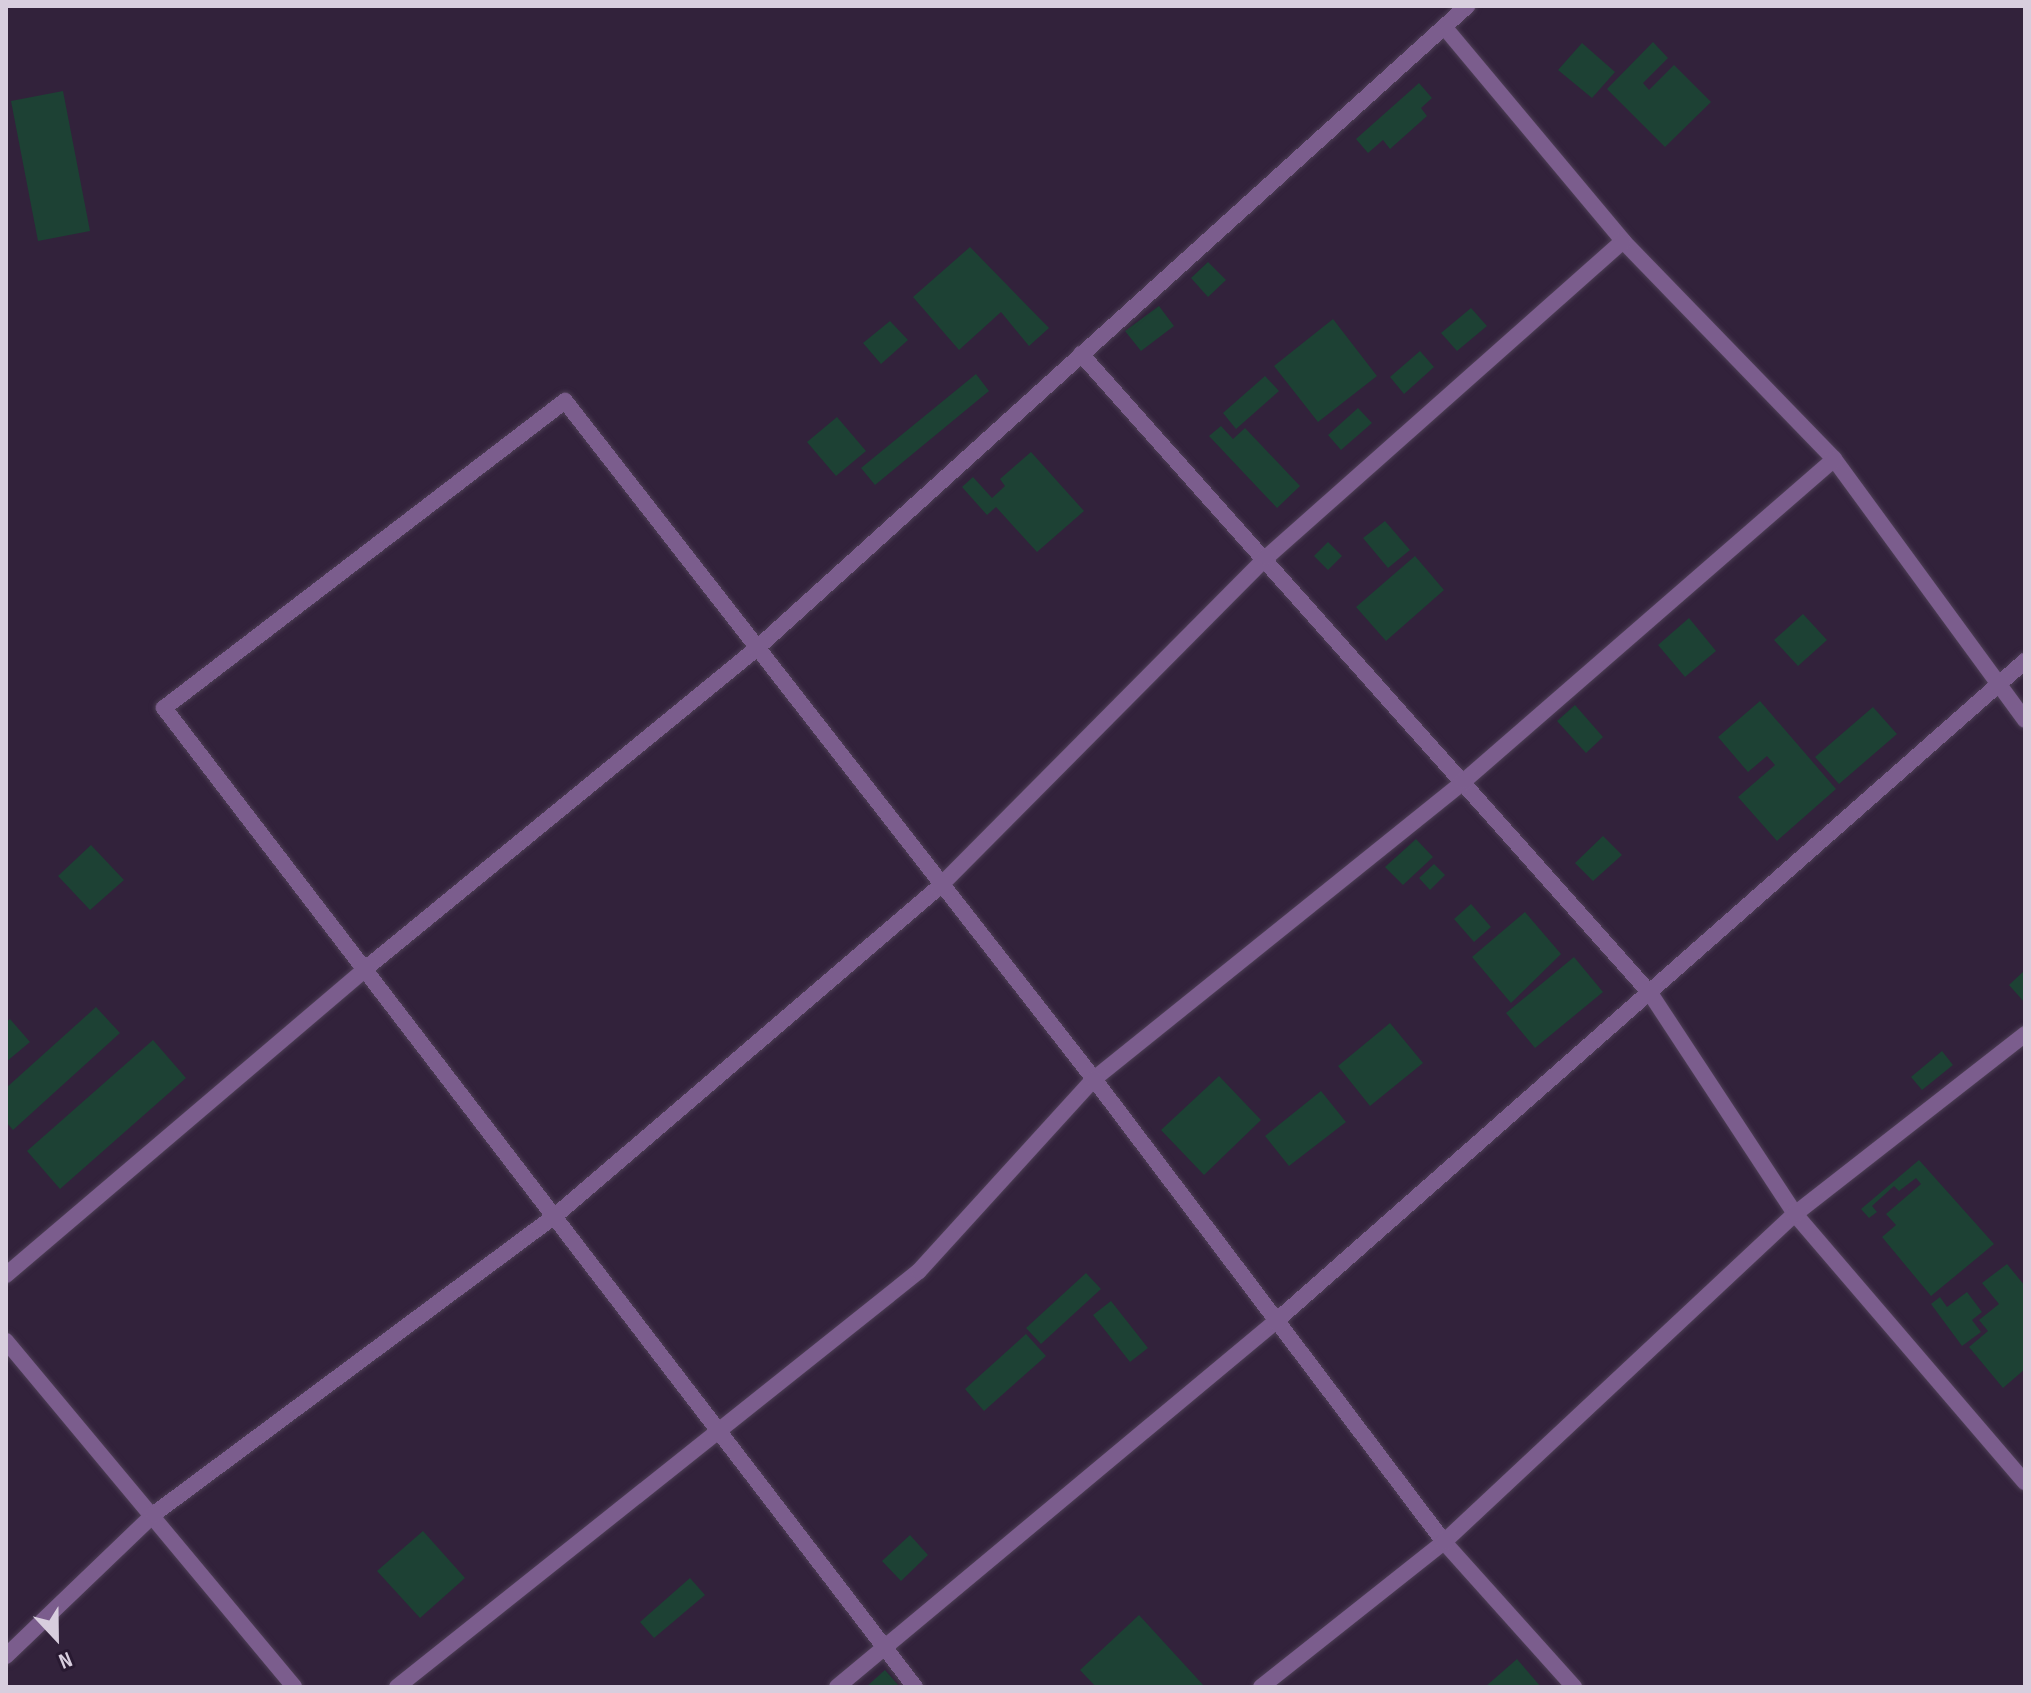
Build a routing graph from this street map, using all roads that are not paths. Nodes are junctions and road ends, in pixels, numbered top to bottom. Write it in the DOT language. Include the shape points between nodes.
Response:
graph roads {
  1 [pos="1467,6"];
  2 [pos="1446,29"];
  3 [pos="1623,241"];
  4 [pos="1081,354"];
  5 [pos="1834,459"];
  6 [pos="1267,557"];
  7 [pos="756,649"];
  8 [pos="2025,661"];
  9 [pos="1998,683"];
  10 [pos="2025,720"];
  11 [pos="1464,781"];
  12 [pos="939,887"];
  13 [pos="365,969"];
  14 [pos="1650,993"];
  15 [pos="2025,1034"];
  16 [pos="1094,1079"];
  17 [pos="1795,1214"];
  18 [pos="556,1215"];
  19 [pos="6,1275"];
  20 [pos="1275,1322"];
  21 [pos="6,1341"];
  22 [pos="724,1431"];
  23 [pos="2025,1482"];
  24 [pos="154,1514"];
  25 [pos="1444,1542"];
  26 [pos="886,1646"];
  27 [pos="6,1656"];
  28 [pos="294,1687"];
  29 [pos="397,1687"];
  30 [pos="837,1687"];
  31 [pos="915,1687"];
  32 [pos="1261,1687"];
  33 [pos="1574,1687"];
  1 -- 2 [label="street"];
  2 -- 3 [label="street"];
  2 -- 4 [label="street"];
  3 -- 5 [label="street"];
  3 -- 6 [label="street"];
  4 -- 6 [label="street"];
  4 -- 7 [label="street"];
  5 -- 9 [label="street"];
  5 -- 11 [label="street"];
  6 -- 11 [label="street"];
  6 -- 12 [label="street"];
  7 -- 12 [label="street"];
  7 -- 13 [label="street"];
  7 -- 13 [label="street" via="565,401 164,708"];
  8 -- 9 [label="street"];
  9 -- 10 [label="street"];
  9 -- 14 [label="street"];
  11 -- 14 [label="street"];
  11 -- 16 [label="street"];
  12 -- 16 [label="street"];
  12 -- 18 [label="street"];
  13 -- 18 [label="street"];
  13 -- 19 [label="street"];
  14 -- 17 [label="street"];
  14 -- 20 [label="street"];
  15 -- 17 [label="street"];
  16 -- 20 [label="street"];
  16 -- 22 [label="street" via="919,1271"];
  17 -- 23 [label="street"];
  17 -- 25 [label="street"];
  18 -- 22 [label="street"];
  18 -- 24 [label="street"];
  20 -- 25 [label="street"];
  20 -- 26 [label="street"];
  21 -- 24 [label="street"];
  22 -- 26 [label="street"];
  22 -- 29 [label="street"];
  24 -- 27 [label="street"];
  24 -- 28 [label="street"];
  25 -- 32 [label="street"];
  25 -- 33 [label="street"];
  26 -- 30 [label="street"];
  26 -- 31 [label="street"];
}
